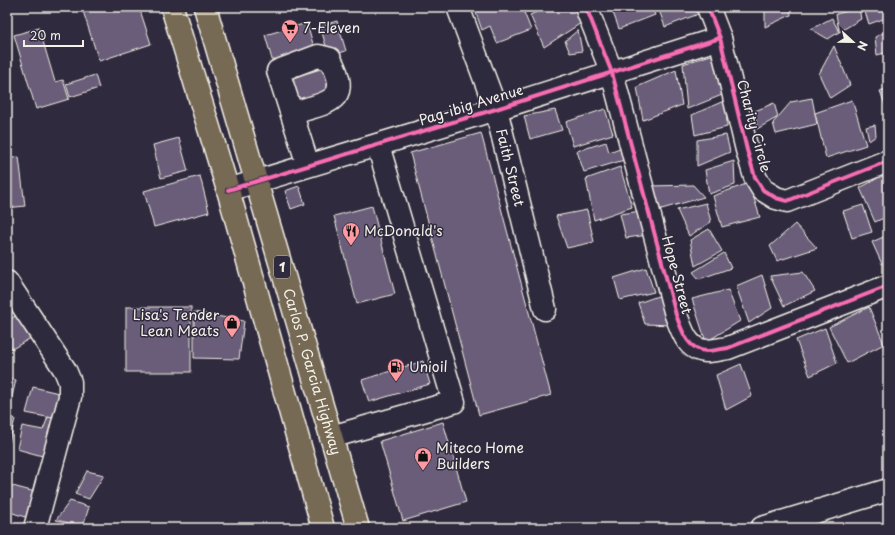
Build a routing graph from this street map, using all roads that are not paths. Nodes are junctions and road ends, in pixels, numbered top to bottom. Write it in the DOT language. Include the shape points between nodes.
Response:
graph roads {
  1 [pos="172,7"];
  2 [pos="205,7"];
  3 [pos="458,7"];
  4 [pos="586,7"];
  5 [pos="708,7"];
  6 [pos="720,38"];
  7 [pos="612,73"];
  8 [pos="496,109"];
  9 [pos="292,113"];
  10 [pos="378,145"];
  11 [pos="888,161"];
  12 [pos="308,165"];
  13 [pos="257,181"];
  14 [pos="228,190"];
  15 [pos="7,282"];
  16 [pos="888,286"];
  17 [pos="545,309"];
  18 [pos="330,430"];
  19 [pos="296,433"];
  20 [pos="888,490"];
  21 [pos="35,528"];
  22 [pos="323,528"];
  23 [pos="358,528"];
  24 [pos="762,528"];
  1 -- 14 [label="highway, 1"];
  2 -- 13 [label="highway, Carlos P. Garcia Highway / 1"];
  3 -- 8 [label="street, Faith Street"];
  4 -- 7 [label="street, Hope Street"];
  5 -- 6 [label="street, Charity Circle"];
  6 -- 7 [label="street, Pag-ibig Avenue"];
  6 -- 11 [label="street, Charity Circle" via="747,150 755,177 763,190 787,201"];
  7 -- 8 [label="street, Pag-ibig Avenue"];
  7 -- 16 [label="street, Hope Street" via="676,315 688,342 707,351 728,348"];
  8 -- 10 [label="street, Pag-ibig Avenue"];
  8 -- 17 [label="street, Faith Street"];
  9 -- 12 [label="street"];
  10 -- 12 [label="street, Pag-ibig Avenue"];
  10 -- 18 [label="street" via="454,402"];
  12 -- 13 [label="street, Pag-ibig Avenue"];
  13 -- 14 [label="street, Pag-ibig Avenue"];
  13 -- 18 [label="highway, Carlos P. Garcia Highway / 1"];
  14 -- 19 [label="highway, 1"];
  15 -- 21 [label="street" via="65,370 70,382 70,397"];
  18 -- 19 [label="highway"];
  18 -- 23 [label="highway, Carlos P. Garcia Highway / 1"];
  19 -- 22 [label="highway, 1"];
  20 -- 24 [label="street"];
}
